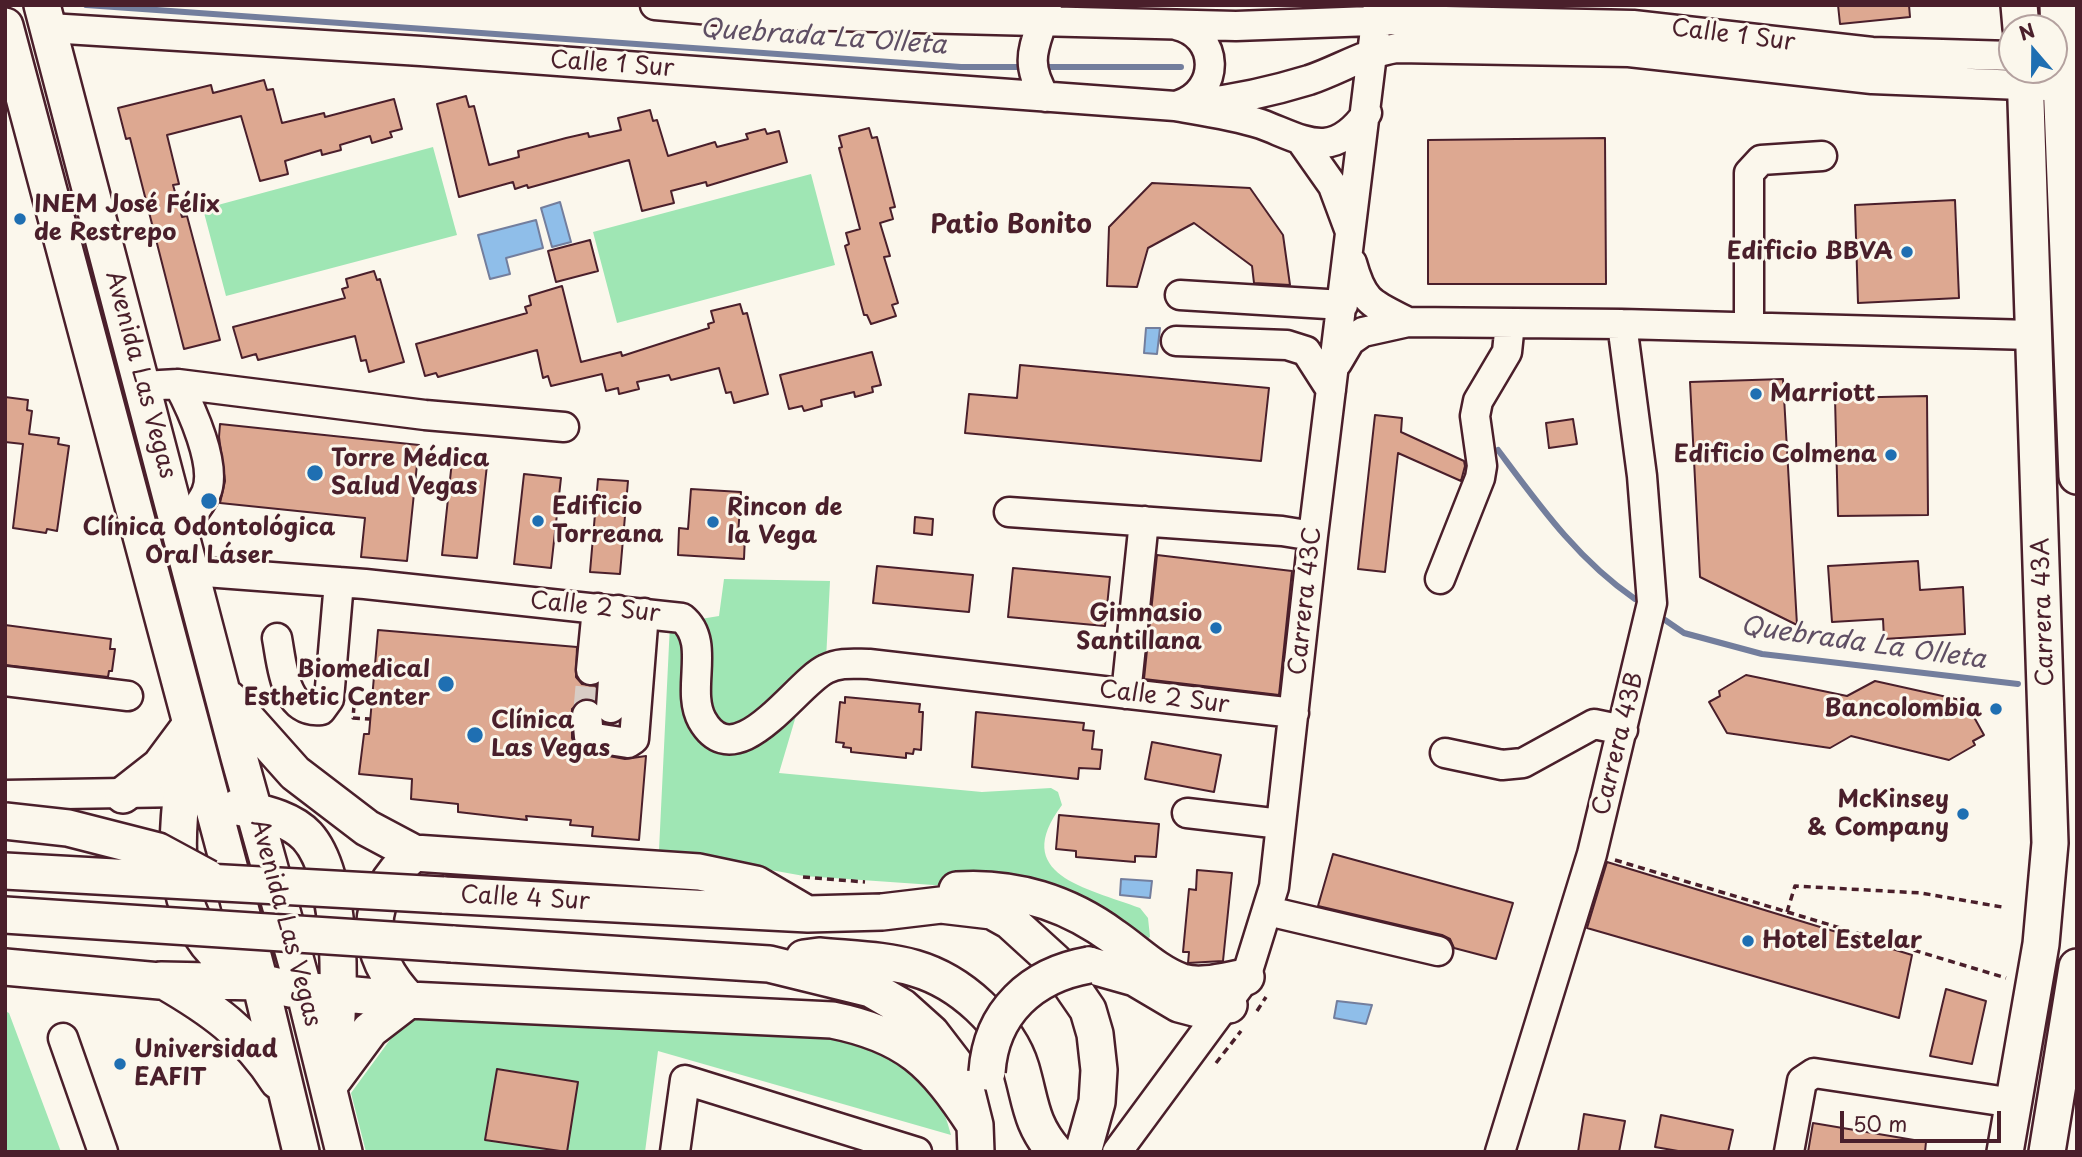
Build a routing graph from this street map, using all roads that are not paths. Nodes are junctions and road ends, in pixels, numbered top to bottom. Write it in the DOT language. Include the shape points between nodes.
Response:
graph roads {
  1 [pos="656,5"];
  2 [pos="757,9"];
  3 [pos="1045,13"];
  4 [pos="1378,13"];
  5 [pos="57,17"];
  6 [pos="1170,24"];
  7 [pos="5,26"];
  8 [pos="1375,51"];
  9 [pos="1998,67"];
  10 [pos="1998,71"];
  11 [pos="2022,84"];
  12 [pos="2067,84"];
  13 [pos="1045,97"];
  14 [pos="1175,106"];
  15 [pos="1367,113"];
  16 [pos="1302,142"];
  17 [pos="1822,156"];
  18 [pos="1350,246"];
  19 [pos="1180,295"];
  20 [pos="1343,305"];
  21 [pos="1408,322"];
  22 [pos="1510,323"];
  23 [pos="1622,324"];
  24 [pos="1749,327"];
  25 [pos="2032,335"];
  26 [pos="1176,341"];
  27 [pos="1333,378"];
  28 [pos="143,386"];
  29 [pos="190,393"];
  30 [pos="564,427"];
  31 [pos="2077,476"];
  32 [pos="1009,512"];
  33 [pos="1144,522"];
  34 [pos="181,530"];
  35 [pos="1313,536"];
  36 [pos="192,571"];
  37 [pos="1440,579"];
  38 [pos="339,582"];
  39 [pos="619,610"];
  40 [pos="277,638"];
  41 [pos="591,670"];
  42 [pos="5,681"];
  43 [pos="222,690"];
  44 [pos="1126,694"];
  45 [pos="128,696"];
  46 [pos="1294,713"];
  47 [pos="191,724"];
  48 [pos="1623,730"];
  49 [pos="1445,753"];
  50 [pos="5,795"];
  51 [pos="123,795"];
  52 [pos="190,804"];
  53 [pos="255,811"];
  54 [pos="1188,813"];
  55 [pos="5,821"];
  56 [pos="1281,824"];
  57 [pos="414,853"];
  58 [pos="5,872"];
  59 [pos="217,883"];
  60 [pos="1268,911"];
  61 [pos="882,912"];
  62 [pos="808,914"];
  63 [pos="5,915"];
  64 [pos="1438,951"];
  65 [pos="769,964"];
  66 [pos="5,967"];
  67 [pos="2077,967"];
  68 [pos="161,980"];
  69 [pos="261,985"];
  70 [pos="304,989"];
  71 [pos="1238,991"];
  72 [pos="339,993"];
  73 [pos="410,1000"];
  74 [pos="63,1038"];
  75 [pos="2071,1038"];
  76 [pos="2021,1058"];
  77 [pos="330,1086"];
  78 [pos="286,1093"];
  79 [pos="2014,1103"];
  80 [pos="981,1143"];
  81 [pos="103,1152"];
  82 [pos="301,1152"];
  83 [pos="344,1152"];
  84 [pos="675,1152"];
  85 [pos="916,1152"];
  86 [pos="1055,1152"];
  87 [pos="1083,1152"];
  88 [pos="1117,1152"];
  89 [pos="1500,1152"];
  90 [pos="1789,1152"];
  91 [pos="2005,1152"];
  92 [pos="2047,1152"];
  1 -- 2 [label="street, Calle 1 Sur"];
  2 -- 3 [label="street, Calle 1 Sur"];
  3 -- 6 [label="street, Calle 1 Sur"];
  3 -- 13 [label="street" via="1035,35 1032,59"];
  4 -- 6 [label="street, Calle 1 Sur" via="1236,26"];
  4 -- 8 [label="street, Carrera 43C"];
  4 -- 9 [label="street, Calle 1 Sur" via="1633,25"];
  5 -- 13 [label="street, Calle 1 Sur"];
  5 -- 28 [label="main road, Avenida Las Vegas"];
  6 -- 14 [label="street" via="1202,38 1210,54 1211,72 1204,88 1191,101"];
  7 -- 47 [label="main road, Avenida Las Vegas"];
  8 -- 10 [label="street, Calle 1 Sur" via="1629,52 1872,79"];
  8 -- 14 [label="street, Calle 1 Sur" via="1311,79 1244,98"];
  8 -- 15 [label="street, Carrera 43C"];
  11 -- 25 [label="main road, Carrera 43A"];
  12 -- 31 [label="main road"];
  13 -- 14 [label="street, Calle 1 Sur"];
  14 -- 16 [label="street, Calle 1 Sur" via="1261,125"];
  15 -- 16 [label="street, Calle 1 Sur" via="1346,134"];
  15 -- 18 [label="street, Carrera 43C"];
  16 -- 18 [label="street" via="1334,186"];
  17 -- 24 [label="street" via="1761,160 1749,173"];
  18 -- 20 [label="street, Carrera 43C"];
  18 -- 21 [label="street" via="1359,289 1368,303"];
  19 -- 20 [label="street"];
  20 -- 27 [label="street, Carrera 43C"];
  21 -- 22 [label="street"];
  21 -- 27 [label="street" via="1363,332 1350,341"];
  22 -- 23 [label="street"];
  22 -- 37 [label="street" via="1507,352 1478,401 1475,416 1480,478"];
  23 -- 24 [label="street"];
  23 -- 48 [label="street, Carrera 43B" via="1642,476 1652,603"];
  24 -- 25 [label="street"];
  25 -- 76 [label="main road, Carrera 43A" via="2050,843 2040,944"];
  26 -- 27 [label="street" via="1296,348 1306,351"];
  27 -- 35 [label="street, Carrera 43C"];
  28 -- 29 [label="street"];
  28 -- 34 [label="main road, Avenida Las Vegas"];
  29 -- 30 [label="street"];
  29 -- 34 [label="street" via="210,475 206,493"];
  32 -- 33 [label="street"];
  33 -- 35 [label="street"];
  33 -- 44 [label="street"];
  34 -- 36 [label="main road, Avenida Las Vegas"];
  35 -- 46 [label="street, Carrera 43C"];
  36 -- 38 [label="street, Calle 2 Sur"];
  36 -- 43 [label="main road, Avenida Las Vegas"];
  38 -- 39 [label="street, Calle 2 Sur"];
  38 -- 40 [label="street" via="329,699 321,710 300,704 290,694"];
  39 -- 39 [label="street" via="599,712 586,730 589,737 628,743 634,739"];
  39 -- 41 [label="street"];
  39 -- 44 [label="street, Calle 2 Sur" via="672,615 691,625 697,705 705,725 727,738 753,733 809,680 839,664"];
  42 -- 45 [label="street"];
  43 -- 53 [label="main road, Avenida Las Vegas"];
  43 -- 57 [label="main road" via="295,773 367,828"];
  44 -- 46 [label="street, Calle 2 Sur"];
  46 -- 56 [label="street, Carrera 43C"];
  47 -- 51 [label="main road" via="160,766"];
  47 -- 52 [label="main road, Avenida Las Vegas"];
  48 -- 49 [label="street" via="1594,724 1523,763 1502,765"];
  48 -- 89 [label="street, Carrera 43B" via="1592,854"];
  50 -- 51 [label="street"];
  51 -- 52 [label="main road" via="156,806"];
  52 -- 53 [label="main road"];
  52 -- 69 [label="main road, Avenida Las Vegas"];
  52 -- 69 [label="main road" via="176,855 192,917 205,941 226,963"];
  53 -- 70 [label="main road, Avenida Las Vegas"];
  53 -- 72 [label="main road" via="291,823 318,851 328,882"];
  54 -- 56 [label="street"];
  55 -- 59 [label="main road, bridge" via="68,828 158,851"];
  56 -- 60 [label="street, Carrera 43C"];
  57 -- 62 [label="main road" via="699,872 756,884"];
  57 -- 73 [label="main road" via="395,869 382,890 374,938 392,983"];
  58 -- 59 [label="main road, Calle 4 Sur, bridge"];
  59 -- 62 [label="main road, Calle 4 Sur, bridge"];
  60 -- 64 [label="street"];
  60 -- 71 [label="street, Carrera 43C"];
  61 -- 62 [label="main road, Calle 4 Sur"];
  61 -- 71 [label="main road" via="917,896 942,891 1009,890 1085,918 1156,969 1183,982 1211,983"];
  61 -- 87 [label="main road, Calle 4 Sur" via="941,905 992,911 1010,921 1055,962 1080,995 1095,1034 1097,1102"];
  63 -- 65 [label="main road, Calle 4 Sur, bridge"];
  65 -- 80 [label="main road" via="871,989 902,1007 931,1033 954,1063"];
  65 -- 86 [label="main road" via="819,956 913,966 944,978 968,995 1000,1030 1021,1068 1030,1113"];
  66 -- 68 [label="main road"];
  67 -- 75 [label="main road"];
  68 -- 69 [label="main road"];
  68 -- 78 [label="main road" via="234,1026 263,1057"];
  69 -- 70 [label="main road"];
  69 -- 78 [label="main road, Avenida Las Vegas"];
  70 -- 72 [label="main road"];
  70 -- 77 [label="main road, Avenida Las Vegas"];
  71 -- 80 [label="main road, bridge" via="1198,1009 1179,1004 1135,978 1089,965 1065,969 1037,983 1018,998 989,1046"];
  71 -- 88 [label="street, Carrera 43C"];
  72 -- 73 [label="main road"];
  72 -- 77 [label="main road"];
  73 -- 77 [label="main road" via="370,1030"];
  73 -- 80 [label="main road" via="715,1013 860,1025 903,1042 917,1053 954,1093"];
  74 -- 81 [label="street"];
  75 -- 76 [label="street"];
  75 -- 92 [label="main road"];
  76 -- 79 [label="main road, Carrera 43A"];
  77 -- 83 [label="main road, Avenida Las Vegas"];
  78 -- 82 [label="main road, Avenida Las Vegas"];
  79 -- 90 [label="street" via="1814,1073 1800,1080"];
  79 -- 91 [label="main road, Carrera 43A"];
  84 -- 85 [label="street" via="685,1080"];
}
